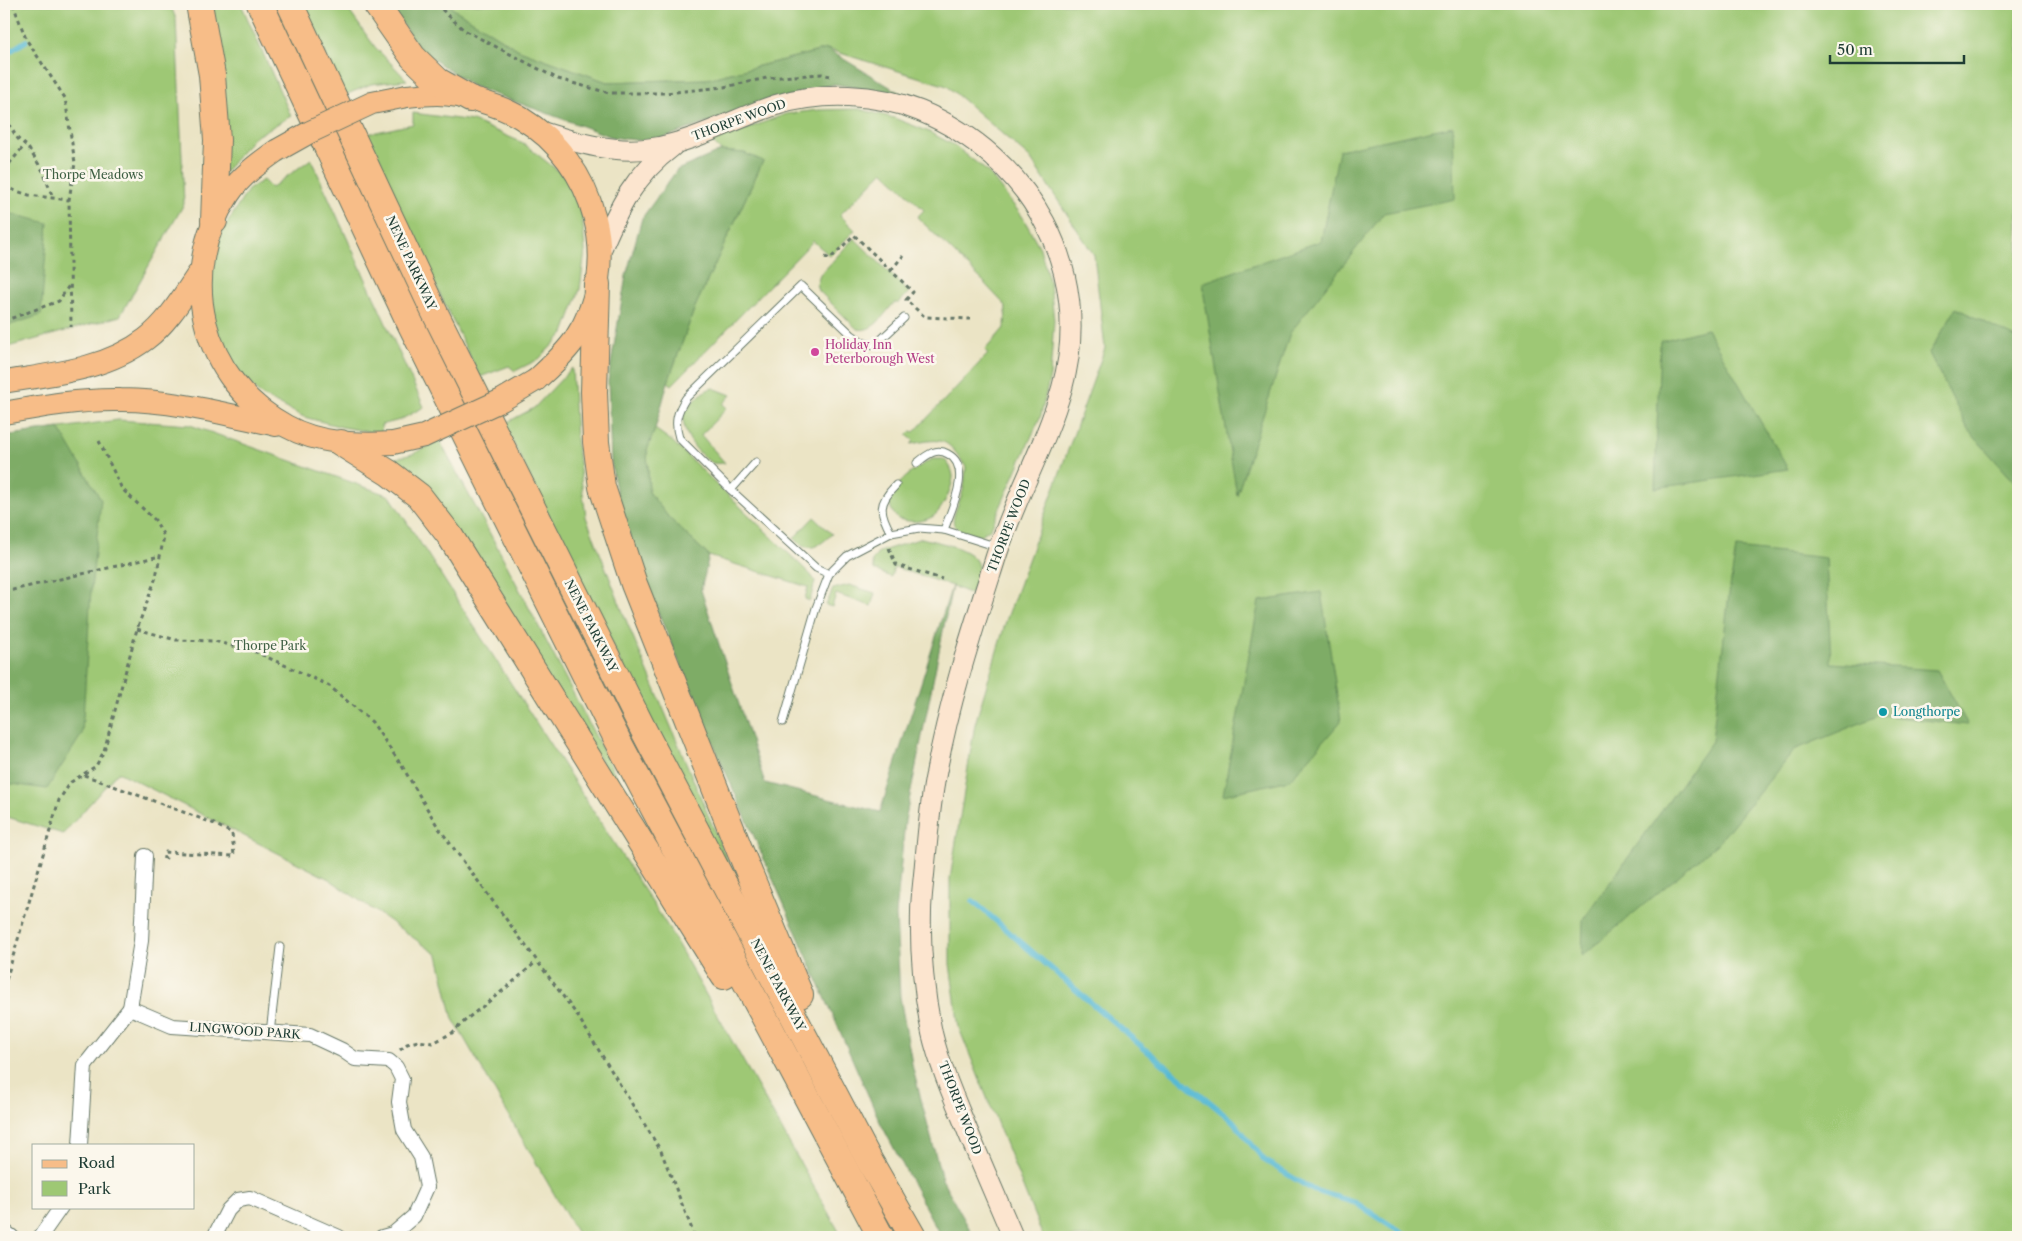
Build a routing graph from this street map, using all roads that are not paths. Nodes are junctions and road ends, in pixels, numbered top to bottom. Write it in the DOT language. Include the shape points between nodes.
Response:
graph roads {
  1 [pos="199,4"];
  2 [pos="260,4"];
  3 [pos="290,4"];
  4 [pos="376,4"];
  5 [pos="470,99"];
  6 [pos="542,132"];
  7 [pos="678,142"];
  8 [pos="214,221"];
  9 [pos="600,252"];
  10 [pos="201,270"];
  11 [pos="597,284"];
  12 [pos="904,318"];
  13 [pos="4,382"];
  14 [pos="4,412"];
  15 [pos="286,427"];
  16 [pos="341,443"];
  17 [pos="756,462"];
  18 [pos="917,463"];
  19 [pos="896,485"];
  20 [pos="731,490"];
  21 [pos="944,530"];
  22 [pos="891,533"];
  23 [pos="998,548"];
  24 [pos="829,574"];
  25 [pos="783,722"];
  26 [pos="145,856"];
  27 [pos="280,946"];
  28 [pos="130,1008"];
  29 [pos="270,1034"];
  30 [pos="80,1144"];
  31 [pos="869,1160"];
  32 [pos="841,1163"];
  33 [pos="60,1208"];
  34 [pos="4,1231"];
  35 [pos="12,1237"];
  36 [pos="40,1237"];
  37 [pos="214,1237"];
  38 [pos="339,1237"];
  39 [pos="382,1237"];
  40 [pos="881,1237"];
  41 [pos="913,1237"];
  42 [pos="1013,1237"];
  1 -- 8 [label="highway" via="212,75 217,140"];
  2 -- 32 [label="highway, NENE PARKWAY" via="408,319 618,741"];
  3 -- 31 [label="highway, NENE PARKWAY" via="433,309 582,608"];
  4 -- 5 [label="highway" via="413,57 438,80"];
  5 -- 6 [label="main road" via="520,117"];
  5 -- 8 [label="main road, bridge" via="439,94 372,103 310,132 250,170 229,194"];
  6 -- 7 [label="street, THORPE WOOD" via="582,145 616,148 650,149"];
  6 -- 9 [label="main road" via="568,159 584,185 593,207"];
  7 -- 9 [label="street, THORPE WOOD" via="655,159 637,180 618,210"];
  7 -- 23 [label="street, THORPE WOOD" via="777,104 844,96 879,100 914,109 975,140 1001,162 1024,189 1056,247 1066,285 1069,351 1063,385 1052,418"];
  8 -- 10 [label="main road" via="205,245"];
  9 -- 11 [label="main road"];
  10 -- 13 [label="main road" via="171,313 146,339 120,354 75,372"];
  10 -- 15 [label="main road" via="202,309 219,361 260,410"];
  11 -- 16 [label="main road, bridge" via="589,312 576,338 536,380 502,400 424,436 393,443"];
  11 -- 31 [label="highway" via="595,412 602,487 634,584 740,851"];
  12 -- 20 [label="lane" via="874,345 864,343 801,286 686,398 676,419 679,438"];
  14 -- 15 [label="main road" via="75,402 122,400 177,405"];
  15 -- 16 [label="main road"];
  16 -- 32 [label="highway" via="419,496 450,536"];
  17 -- 20 [label="lane"];
  18 -- 21 [label="lane" via="940,450 951,455 958,464 961,479"];
  19 -- 22 [label="lane" via="881,510"];
  20 -- 24 [label="lane" via="816,568"];
  21 -- 22 [label="lane" via="919,528"];
  21 -- 23 [label="lane"];
  22 -- 24 [label="lane" via="847,556"];
  23 -- 42 [label="street, THORPE WOOD" via="962,665 936,775 921,912 924,979 933,1035 949,1086"];
  24 -- 25 [label="lane"];
  26 -- 28 [label="street" via="141,941"];
  27 -- 29 [label="lane"];
  28 -- 29 [label="street, LINGWOOD PARK" via="172,1026"];
  28 -- 30 [label="street" via="85,1065"];
  29 -- 39 [label="street, LINGWOOD PARK" via="310,1035 355,1058 389,1061 396,1067 402,1080 399,1102 404,1130 420,1156 428,1187 414,1216 392,1234"];
  31 -- 41 [label="highway, NENE PARKWAY"];
  32 -- 40 [label="highway, NENE PARKWAY"];
  33 -- 36 [label="street"];
  34 -- 35 [label="street"];
  37 -- 38 [label="street" via="228,1210 238,1200 250,1198"];
}
